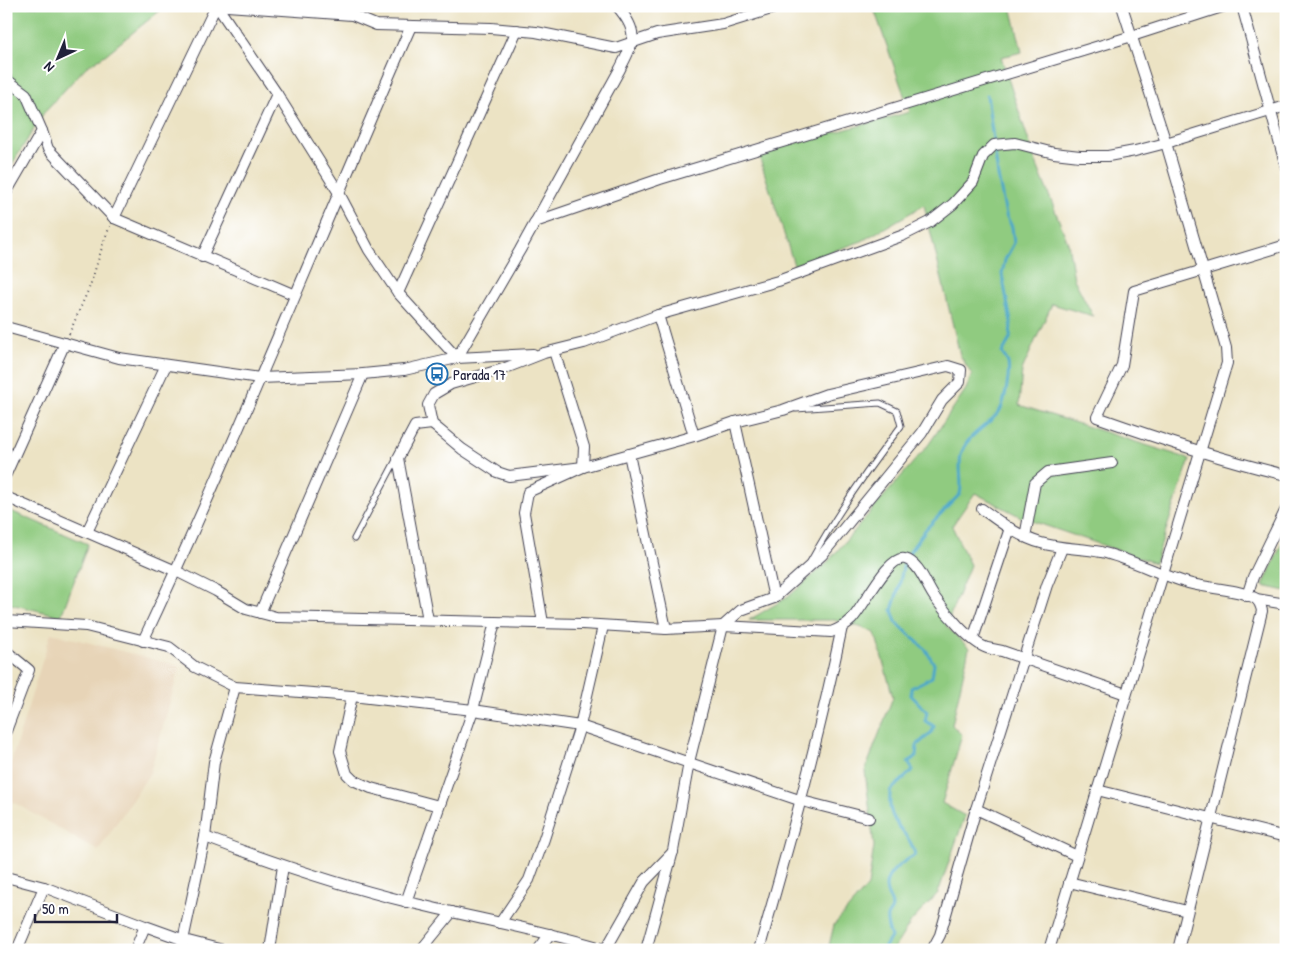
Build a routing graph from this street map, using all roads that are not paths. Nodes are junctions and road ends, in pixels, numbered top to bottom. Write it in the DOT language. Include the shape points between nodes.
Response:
graph roads {
  1 [pos="216,6"];
  2 [pos="227,6"];
  3 [pos="617,6"];
  4 [pos="781,6"];
  5 [pos="1122,6"];
  6 [pos="1226,6"];
  7 [pos="1242,6"];
  8 [pos="411,26"];
  9 [pos="517,30"];
  10 [pos="1132,36"];
  11 [pos="634,41"];
  12 [pos="6,78"];
  13 [pos="277,94"];
  14 [pos="1286,106"];
  15 [pos="1270,111"];
  16 [pos="42,131"];
  17 [pos="1166,142"];
  18 [pos="1286,167"];
  19 [pos="6,193"];
  20 [pos="339,193"];
  21 [pos="114,218"];
  22 [pos="535,222"];
  23 [pos="1286,244"];
  24 [pos="202,257"];
  25 [pos="1203,270"];
  26 [pos="398,293"];
  27 [pos="296,295"];
  28 [pos="658,315"];
  29 [pos="6,327"];
  30 [pos="65,343"];
  31 [pos="549,352"];
  32 [pos="457,358"];
  33 [pos="166,365"];
  34 [pos="363,374"];
  35 [pos="260,378"];
  36 [pos="783,410"];
  37 [pos="735,422"];
  38 [pos="432,424"];
  39 [pos="694,436"];
  40 [pos="1201,451"];
  41 [pos="629,454"];
  42 [pos="398,458"];
  43 [pos="1112,463"];
  44 [pos="583,467"];
  45 [pos="6,474"];
  46 [pos="1286,475"];
  47 [pos="6,497"];
  48 [pos="982,509"];
  49 [pos="1286,509"];
  50 [pos="1010,528"];
  51 [pos="87,532"];
  52 [pos="1025,537"];
  53 [pos="354,539"];
  54 [pos="1062,548"];
  55 [pos="806,569"];
  56 [pos="176,571"];
  57 [pos="1163,575"];
  58 [pos="1251,597"];
  59 [pos="774,598"];
  60 [pos="1286,604"];
  61 [pos="260,614"];
  62 [pos="428,620"];
  63 [pos="6,621"];
  64 [pos="495,622"];
  65 [pos="543,623"];
  66 [pos="604,626"];
  67 [pos="723,626"];
  68 [pos="842,628"];
  69 [pos="666,629"];
  70 [pos="973,639"];
  71 [pos="143,641"];
  72 [pos="6,651"];
  73 [pos="1025,659"];
  74 [pos="235,686"];
  75 [pos="1126,694"];
  76 [pos="352,696"];
  77 [pos="473,710"];
  78 [pos="580,726"];
  79 [pos="6,731"];
  80 [pos="689,762"];
  81 [pos="1097,790"];
  82 [pos="802,801"];
  83 [pos="439,806"];
  84 [pos="976,809"];
  85 [pos="869,818"];
  86 [pos="1210,819"];
  87 [pos="205,837"];
  88 [pos="1286,838"];
  89 [pos="673,851"];
  90 [pos="1077,856"];
  91 [pos="283,866"];
  92 [pos="6,877"];
  93 [pos="1069,882"];
  94 [pos="44,887"];
  95 [pos="406,902"];
  96 [pos="1187,911"];
  97 [pos="452,912"];
  98 [pos="500,923"];
  99 [pos="145,926"];
  100 [pos="550,934"];
  101 [pos="183,945"];
  102 [pos="590,947"];
  103 [pos="18,950"];
  104 [pos="134,950"];
  105 [pos="223,950"];
  106 [pos="270,950"];
  107 [pos="421,950"];
  108 [pos="538,950"];
  109 [pos="607,950"];
  110 [pos="646,950"];
  111 [pos="759,950"];
  112 [pos="932,950"];
  113 [pos="1048,950"];
  114 [pos="1178,950"];
  1 -- 13 [label="street"];
  1 -- 21 [label="street"];
  2 -- 8 [label="street" via="352,15 376,25"];
  3 -- 11 [label="street" via="629,22"];
  4 -- 11 [label="street" via="723,24 657,34"];
  5 -- 10 [label="street"];
  6 -- 10 [label="street"];
  7 -- 15 [label="street"];
  8 -- 9 [label="street"];
  8 -- 20 [label="street"];
  9 -- 11 [label="street" via="616,48"];
  9 -- 26 [label="street"];
  10 -- 17 [label="street"];
  10 -- 22 [label="street" via="660,178"];
  11 -- 22 [label="street"];
  12 -- 16 [label="street" via="26,94"];
  13 -- 20 [label="street"];
  13 -- 24 [label="street"];
  14 -- 15 [label="street"];
  15 -- 17 [label="street"];
  15 -- 18 [label="street"];
  16 -- 19 [label="street"];
  16 -- 21 [label="street" via="48,149"];
  17 -- 25 [label="street"];
  17 -- 28 [label="street" via="1108,156 1054,153 1016,143 994,145 983,156 973,182 930,222 904,235 778,281"];
  20 -- 26 [label="street"];
  20 -- 27 [label="street"];
  21 -- 24 [label="street"];
  22 -- 32 [label="street"];
  23 -- 25 [label="street"];
  24 -- 27 [label="street"];
  25 -- 40 [label="street" via="1226,348 1226,363"];
  25 -- 40 [label="street" via="1134,292 1122,365 1097,417 1159,440"];
  26 -- 32 [label="street"];
  27 -- 35 [label="street"];
  28 -- 31 [label="street" via="584,343"];
  28 -- 39 [label="street"];
  29 -- 30 [label="street"];
  30 -- 33 [label="street" via="119,358"];
  30 -- 45 [label="street"];
  31 -- 32 [label="street"];
  31 -- 38 [label="street" via="450,384 434,394 428,405"];
  31 -- 44 [label="street" via="584,447"];
  32 -- 34 [label="street" via="404,370"];
  33 -- 35 [label="street"];
  33 -- 51 [label="street"];
  34 -- 35 [label="street"];
  34 -- 61 [label="street"];
  35 -- 56 [label="street"];
  36 -- 37 [label="street"];
  36 -- 55 [label="lane" via="880,403 896,411 901,426 859,481"];
  36 -- 55 [label="street" via="827,394 948,366 961,370 960,382 942,400 922,433 822,555"];
  37 -- 39 [label="street"];
  37 -- 59 [label="street"];
  38 -- 42 [label="street" via="415,426"];
  38 -- 44 [label="street" via="462,449 497,472 509,476"];
  39 -- 41 [label="street"];
  40 -- 46 [label="street"];
  40 -- 57 [label="street"];
  41 -- 44 [label="street"];
  41 -- 69 [label="street"];
  42 -- 53 [label="lane"];
  42 -- 62 [label="street"];
  43 -- 52 [label="street" via="1048,472 1035,483"];
  44 -- 65 [label="street" via="528,492 524,513"];
  47 -- 51 [label="street"];
  48 -- 50 [label="street"];
  49 -- 58 [label="street" via="1253,577"];
  50 -- 52 [label="street"];
  50 -- 70 [label="street"];
  51 -- 56 [label="street"];
  52 -- 54 [label="street"];
  54 -- 57 [label="street" via="1103,552"];
  54 -- 73 [label="street" via="1047,585"];
  55 -- 59 [label="street"];
  56 -- 61 [label="street"];
  56 -- 71 [label="street"];
  57 -- 58 [label="street"];
  57 -- 75 [label="street"];
  58 -- 60 [label="street"];
  58 -- 86 [label="street" via="1260,604 1262,611"];
  59 -- 67 [label="street" via="741,610"];
  61 -- 62 [label="street"];
  62 -- 64 [label="street"];
  63 -- 71 [label="street" via="86,626"];
  64 -- 65 [label="street"];
  64 -- 77 [label="street"];
  65 -- 66 [label="street"];
  66 -- 69 [label="street"];
  66 -- 78 [label="street"];
  67 -- 68 [label="street" via="831,632"];
  67 -- 69 [label="street"];
  67 -- 80 [label="street"];
  68 -- 70 [label="street" via="860,610 889,566 897,559 905,559 915,566 935,598"];
  68 -- 82 [label="street"];
  70 -- 73 [label="street" via="986,648"];
  71 -- 74 [label="street" via="169,647 194,667"];
  72 -- 79 [label="street" via="29,670"];
  73 -- 75 [label="street"];
  73 -- 84 [label="street"];
  74 -- 76 [label="street"];
  74 -- 87 [label="street" via="214,762"];
  75 -- 81 [label="street"];
  76 -- 77 [label="street"];
  76 -- 83 [label="street" via="340,751 347,774 371,788"];
  77 -- 78 [label="street"];
  77 -- 83 [label="street"];
  78 -- 80 [label="street"];
  78 -- 98 [label="street" via="529,880"];
  80 -- 82 [label="street"];
  80 -- 89 [label="street"];
  81 -- 86 [label="street"];
  81 -- 90 [label="street"];
  82 -- 85 [label="street"];
  82 -- 111 [label="street"];
  83 -- 95 [label="street"];
  84 -- 90 [label="street"];
  84 -- 112 [label="street" via="940,935"];
  86 -- 88 [label="street"];
  86 -- 96 [label="street"];
  87 -- 91 [label="street"];
  87 -- 101 [label="street"];
  89 -- 109 [label="street" via="644,882"];
  89 -- 110 [label="street"];
  90 -- 93 [label="street"];
  91 -- 95 [label="street"];
  91 -- 106 [label="street"];
  92 -- 94 [label="street"];
  93 -- 96 [label="street"];
  93 -- 113 [label="street"];
  94 -- 99 [label="street"];
  94 -- 103 [label="street"];
  95 -- 97 [label="street"];
  96 -- 114 [label="street"];
  97 -- 98 [label="street"];
  97 -- 107 [label="street"];
  98 -- 100 [label="street"];
  99 -- 101 [label="street"];
  99 -- 104 [label="street"];
  100 -- 102 [label="street"];
  100 -- 108 [label="street"];
  101 -- 105 [label="street"];
  102 -- 109 [label="street"];
}
